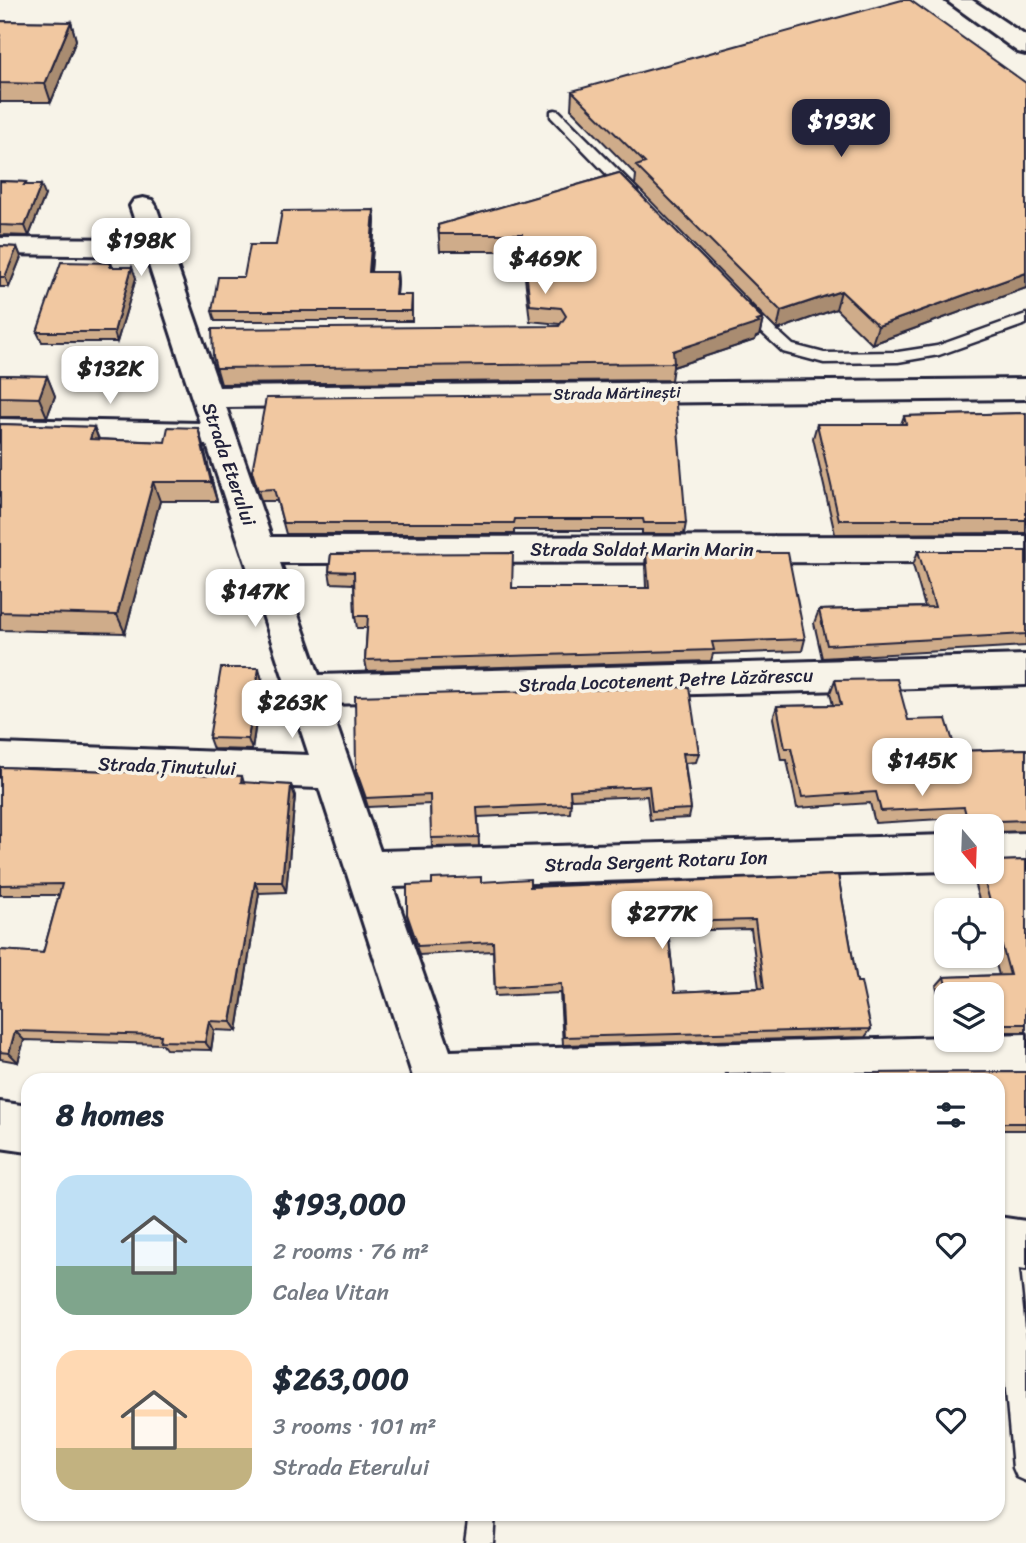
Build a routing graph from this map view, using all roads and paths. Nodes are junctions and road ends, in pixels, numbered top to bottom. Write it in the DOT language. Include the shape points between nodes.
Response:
graph roads {
  1 [pos="957,0"];
  2 [pos="1026,47"];
  3 [pos="555,114"];
  4 [pos="642,203"];
  5 [pos="143,206"];
  6 [pos="0,246"];
  7 [pos="157,248"];
  8 [pos="729,293"];
  9 [pos="1026,319"];
  10 [pos="1026,389"];
  11 [pos="207,397"];
  12 [pos="0,430"];
  13 [pos="220,434"];
  14 [pos="1026,549"];
  15 [pos="258,550"];
  16 [pos="1026,670"];
  17 [pos="306,690"];
  18 [pos="0,760"];
  19 [pos="333,772"];
  20 [pos="1026,851"];
  21 [pos="1004,852"];
  22 [pos="934,853"];
  23 [pos="366,870"];
  24 [pos="1026,1056"];
  25 [pos="435,1073"];
  26 [pos="548,1073"];
  27 [pos="0,1125"];
  28 [pos="21,1128"];
  29 [pos="1009,1243"];
  30 [pos="1026,1468"];
  31 [pos="481,1521"];
  32 [pos="479,1543"];
  1 -- 2 [label="street"];
  3 -- 4 [label="lane"];
  5 -- 7 [label="street, Strada Eterului"];
  6 -- 7 [label="street"];
  7 -- 11 [label="street, Strada Eterului" via="200,334"];
  8 -- 9 [label="lane" via="788,349 824,358 898,357 939,350"];
  10 -- 11 [label="street, Strada Mărtinești"];
  11 -- 13 [label="street, Strada Eterului"];
  12 -- 13 [label="street"];
  13 -- 15 [label="street, Strada Eterului"];
  14 -- 15 [label="street, Strada Soldat Marin Marin"];
  15 -- 17 [label="street, Strada Eterului"];
  16 -- 17 [label="street, Strada Locotenent Petre Lăzărescu"];
  17 -- 19 [label="street, Strada Eterului"];
  18 -- 19 [label="street, Strada Ținutului"];
  19 -- 23 [label="street, Strada Eterului"];
  20 -- 21 [label="street"];
  22 -- 23 [label="street, Strada Sergent Rotaru Ion"];
  23 -- 25 [label="street, Strada Eterului"];
  24 -- 26 [label="street"];
  27 -- 28 [label="street"];
  29 -- 30 [label="lane"];
  31 -- 32 [label="lane"];
}
